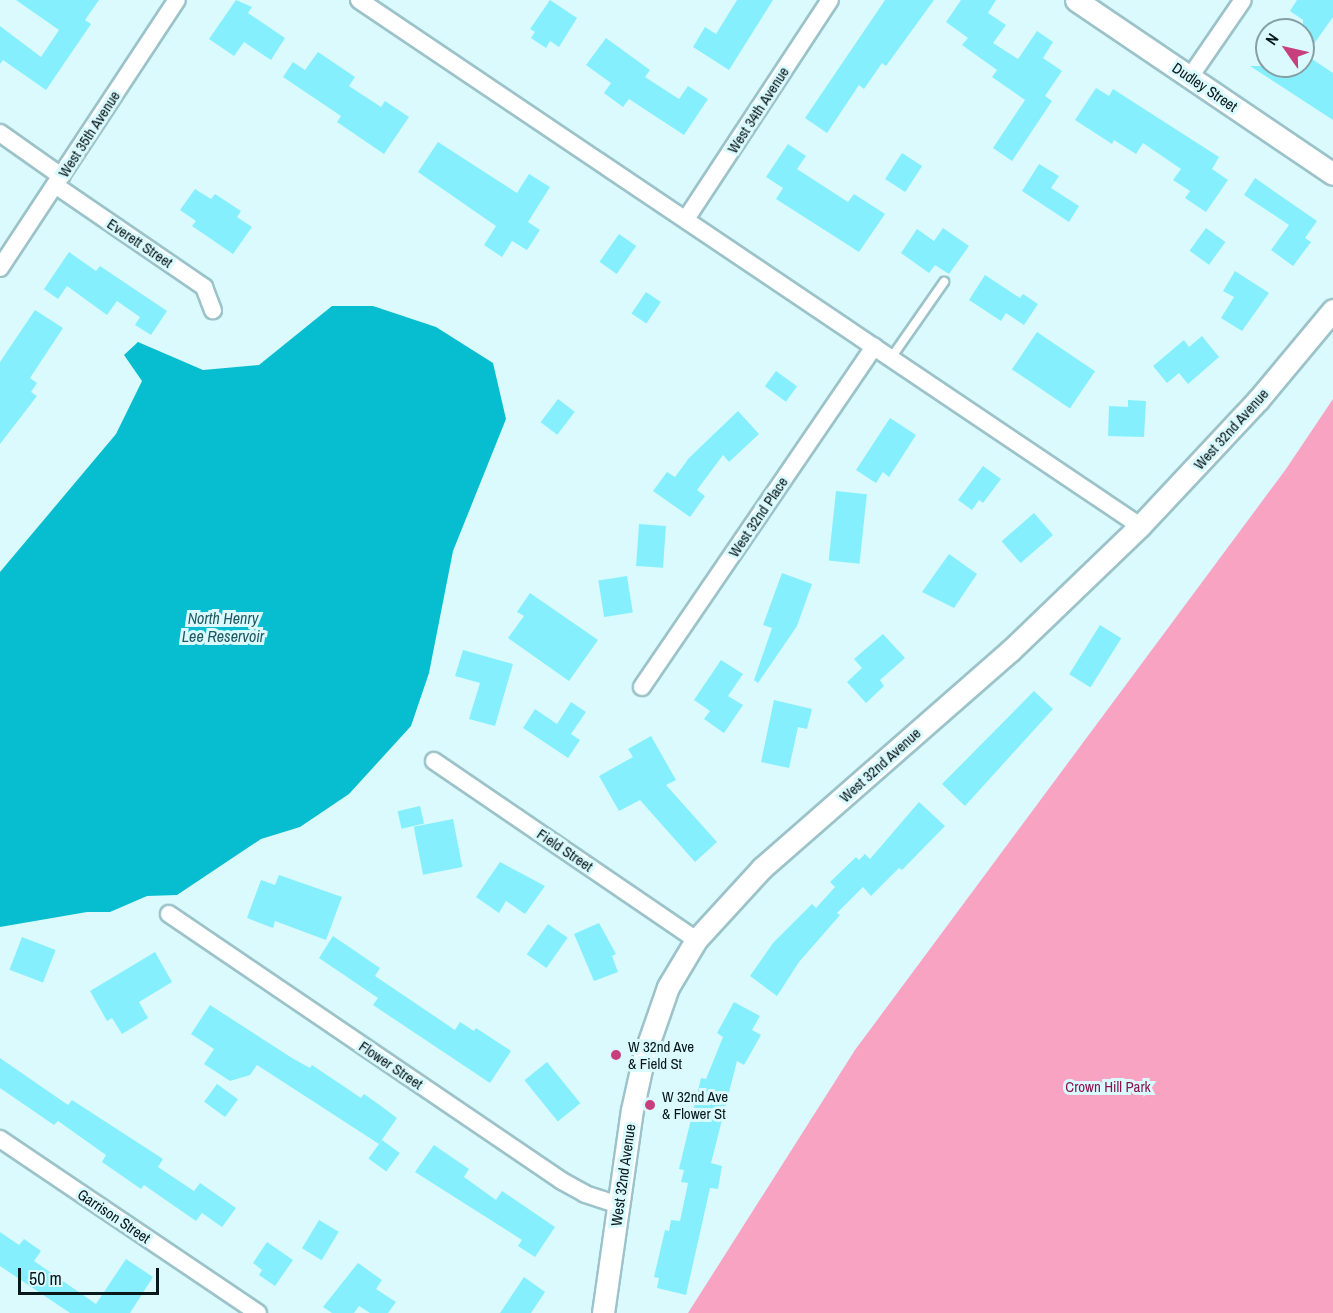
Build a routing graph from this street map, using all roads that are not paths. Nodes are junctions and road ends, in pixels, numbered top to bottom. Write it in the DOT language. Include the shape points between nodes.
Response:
graph roads {
  1 [pos="177,0"];
  2 [pos="359,0"];
  3 [pos="830,0"];
  4 [pos="1076,0"];
  5 [pos="1243,0"];
  6 [pos="1191,77"];
  7 [pos="0,133"];
  8 [pos="1333,174"];
  9 [pos="58,180"];
  10 [pos="686,219"];
  11 [pos="0,268"];
  12 [pos="944,282"];
  13 [pos="213,310"];
  14 [pos="1333,310"];
  15 [pos="874,347"];
  16 [pos="891,358"];
  17 [pos="1140,526"];
  18 [pos="642,687"];
  19 [pos="434,761"];
  20 [pos="169,914"];
  21 [pos="696,940"];
  22 [pos="0,1139"];
  23 [pos="619,1205"];
  24 [pos="258,1313"];
  25 [pos="603,1313"];
  1 -- 9 [label="street, West 35th Avenue"];
  2 -- 10 [label="street"];
  3 -- 10 [label="street, West 34th Avenue"];
  4 -- 6 [label="street, Dudley Street"];
  5 -- 6 [label="street"];
  6 -- 8 [label="street, Dudley Street"];
  7 -- 9 [label="street, Everett Street"];
  9 -- 11 [label="street, West 35th Avenue"];
  9 -- 13 [label="street, Everett Street" via="204,287"];
  10 -- 15 [label="street"];
  12 -- 16 [label="lane"];
  14 -- 17 [label="street, West 32nd Avenue" via="1251,408"];
  15 -- 16 [label="street"];
  15 -- 18 [label="street, West 32nd Place"];
  16 -- 17 [label="street"];
  17 -- 21 [label="street, West 32nd Avenue" via="1010,651 762,868"];
  19 -- 21 [label="street, Field Street"];
  20 -- 23 [label="street, Flower Street" via="561,1181"];
  21 -- 23 [label="street, West 32nd Avenue" via="668,987 650,1032 632,1110"];
  22 -- 24 [label="street, Garrison Street"];
  23 -- 25 [label="street, West 32nd Avenue"];
}
